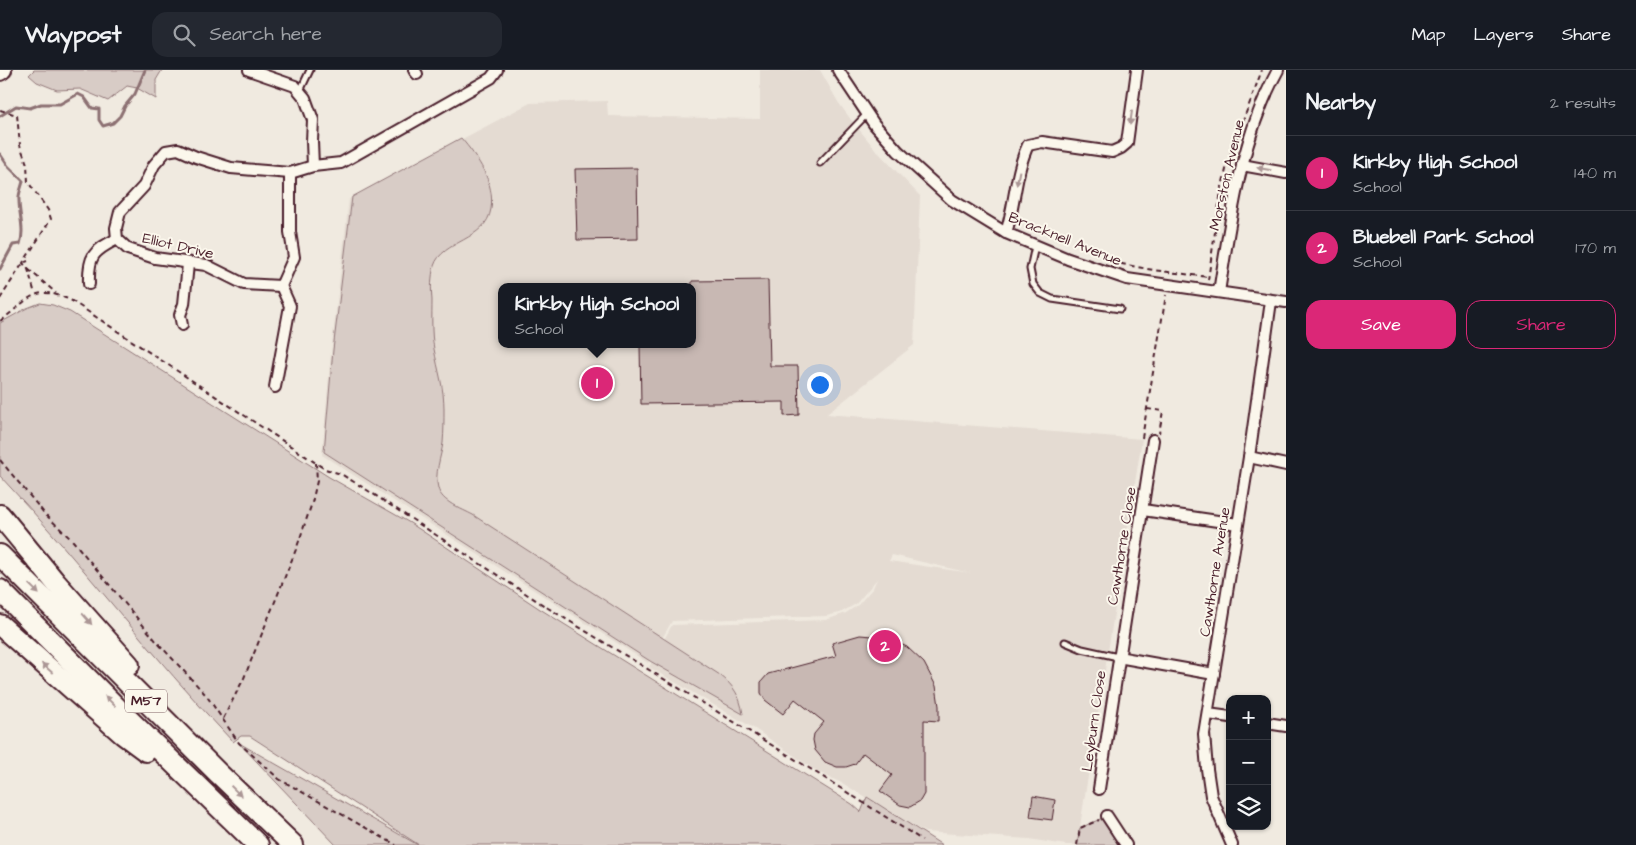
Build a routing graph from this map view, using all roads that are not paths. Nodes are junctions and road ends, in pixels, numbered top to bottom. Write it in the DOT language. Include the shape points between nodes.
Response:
graph roads {
  1 [pos="3,70"];
  2 [pos="248,70"];
  3 [pos="310,70"];
  4 [pos="497,70"];
  5 [pos="838,70"];
  6 [pos="1137,70"];
  7 [pos="1278,70"];
  8 [pos="0,72"];
  9 [pos="300,91"];
  10 [pos="867,114"];
  11 [pos="820,163"];
  12 [pos="1242,165"];
  13 [pos="314,166"];
  14 [pos="290,173"];
  15 [pos="1286,173"];
  16 [pos="1006,233"];
  17 [pos="117,239"];
  18 [pos="1035,246"];
  19 [pos="188,264"];
  20 [pos="89,284"];
  21 [pos="281,286"];
  22 [pos="1219,292"];
  23 [pos="1271,301"];
  24 [pos="1286,302"];
  25 [pos="1120,309"];
  26 [pos="182,325"];
  27 [pos="274,387"];
  28 [pos="1153,440"];
  29 [pos="1248,457"];
  30 [pos="1286,465"];
  31 [pos="1143,510"];
  32 [pos="0,515"];
  33 [pos="1238,524"];
  34 [pos="0,555"];
  35 [pos="0,590"];
  36 [pos="0,625"];
  37 [pos="1066,642"];
  38 [pos="1118,658"];
  39 [pos="1214,674"];
  40 [pos="1208,714"];
  41 [pos="1226,716"];
  42 [pos="1271,724"];
  43 [pos="1286,726"];
  44 [pos="218,773"];
  45 [pos="1099,789"];
  46 [pos="208,797"];
  47 [pos="1107,816"];
  48 [pos="258,845"];
  49 [pos="293,845"];
  50 [pos="1126,845"];
  51 [pos="1232,845"];
  1 -- 8 [label="main road"];
  2 -- 9 [label="street" via="295,86"];
  3 -- 9 [label="lane"];
  4 -- 13 [label="street" via="491,78 341,162"];
  5 -- 10 [label="street, Bracknell Avenue"];
  6 -- 16 [label="street, one-way" via="1127,143 1121,148 1112,152 1042,142 1028,145"];
  7 -- 12 [label="street, Morston Avenue" via="1262,102"];
  9 -- 13 [label="street" via="313,120"];
  10 -- 11 [label="lane"];
  10 -- 16 [label="street, Bracknell Avenue" via="898,151 952,200"];
  15 -- 12 [label="street, one-way"];
  12 -- 22 [label="street, Morston Avenue"];
  13 -- 14 [label="street"];
  14 -- 17 [label="street" via="231,168 178,150 166,151 154,165 144,186 120,212"];
  14 -- 21 [label="street" via="290,232 294,257"];
  16 -- 18 [label="street, Bracknell Avenue"];
  17 -- 19 [label="street, Elliot Drive" via="128,249"];
  17 -- 20 [label="street" via="99,248 93,256 88,268"];
  18 -- 22 [label="street, Bracknell Avenue" via="1127,279"];
  18 -- 25 [label="lane" via="1030,269 1033,284 1040,293 1052,299"];
  19 -- 21 [label="street, Elliot Drive" via="206,265 244,284"];
  19 -- 26 [label="street" via="180,314"];
  21 -- 27 [label="street" via="290,306"];
  22 -- 23 [label="street, Bracknell Avenue"];
  23 -- 24 [label="street, Bracknell Avenue"];
  23 -- 29 [label="street, Cawthorne Avenue"];
  28 -- 31 [label="street, Cawthorne Close"];
  29 -- 30 [label="street"];
  29 -- 33 [label="street, Cawthorne Avenue"];
  31 -- 33 [label="street"];
  31 -- 38 [label="street, Cawthorne Close"];
  32 -- 44 [label="highway, M57, one-way" via="105,640 163,702"];
  33 -- 39 [label="street, Cawthorne Avenue"];
  34 -- 44 [label="highway, M57, one-way"];
  46 -- 35 [label="highway, M57, one-way"];
  46 -- 36 [label="highway, M57, one-way" via="123,734"];
  37 -- 38 [label="lane"];
  38 -- 39 [label="street"];
  38 -- 45 [label="street, Leyburn Close"];
  39 -- 40 [label="street, Cawthorne Avenue"];
  40 -- 41 [label="street"];
  40 -- 51 [label="street, Cawthorne Avenue" via="1204,734 1211,796"];
  42 -- 43 [label="street"];
  44 -- 49 [label="highway, M57, one-way"];
  46 -- 48 [label="highway, M57"];
  47 -- 50 [label="street"];
}
